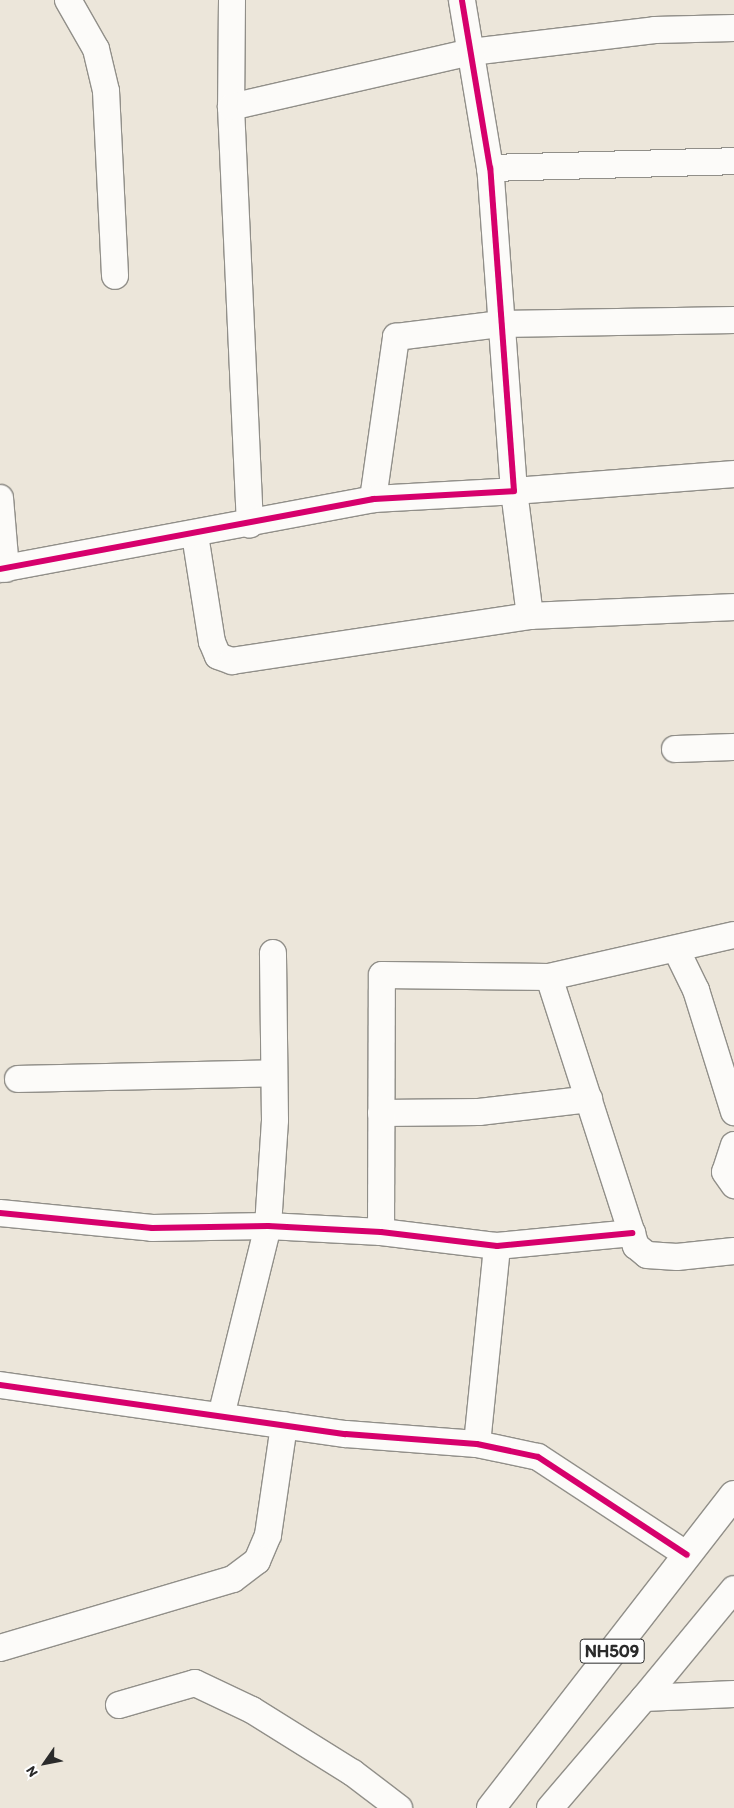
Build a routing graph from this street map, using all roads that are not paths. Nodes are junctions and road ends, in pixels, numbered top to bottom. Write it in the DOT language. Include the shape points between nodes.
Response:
graph roads {
  1 [pos="68,0"];
  2 [pos="232,0"];
  3 [pos="462,0"];
  4 [pos="734,28"];
  5 [pos="471,52"];
  6 [pos="231,107"];
  7 [pos="734,161"];
  8 [pos="490,168"];
  9 [pos="115,276"];
  10 [pos="734,320"];
  11 [pos="502,324"];
  12 [pos="734,474"];
  13 [pos="514,491"];
  14 [pos="0,498"];
  15 [pos="373,499"];
  16 [pos="250,525"];
  17 [pos="195,535"];
  18 [pos="3,569"];
  19 [pos="734,607"];
  20 [pos="530,616"];
  21 [pos="734,747"];
  22 [pos="675,749"];
  23 [pos="734,935"];
  24 [pos="676,949"];
  25 [pos="273,954"];
  26 [pos="549,976"];
  27 [pos="274,1073"];
  28 [pos="18,1079"];
  29 [pos="588,1099"];
  30 [pos="734,1112"];
  31 [pos="381,1113"];
  32 [pos="734,1145"];
  33 [pos="734,1185"];
  34 [pos="0,1212"];
  35 [pos="268,1226"];
  36 [pos="381,1232"];
  37 [pos="632,1233"];
  38 [pos="496,1246"];
  39 [pos="734,1251"];
  40 [pos="0,1385"];
  41 [pos="221,1416"];
  42 [pos="284,1425"];
  43 [pos="478,1444"];
  44 [pos="734,1495"];
  45 [pos="687,1555"];
  46 [pos="734,1589"];
  47 [pos="0,1648"];
  48 [pos="734,1694"];
  49 [pos="644,1698"];
  50 [pos="118,1705"];
  51 [pos="398,1808"];
  52 [pos="491,1808"];
  53 [pos="550,1808"];
  1 -- 9 [label="street" via="96,49 106,91"];
  2 -- 6 [label="street"];
  3 -- 5 [label="street"];
  4 -- 5 [label="street" via="655,30"];
  5 -- 6 [label="street"];
  5 -- 8 [label="street"];
  6 -- 16 [label="street"];
  7 -- 8 [label="street"];
  8 -- 11 [label="street"];
  10 -- 11 [label="street"];
  11 -- 13 [label="street"];
  11 -- 15 [label="street" via="396,337"];
  12 -- 13 [label="street"];
  13 -- 15 [label="street"];
  13 -- 20 [label="street"];
  14 -- 18 [label="street"];
  15 -- 16 [label="street"];
  16 -- 17 [label="street"];
  17 -- 18 [label="street"];
  17 -- 20 [label="street" via="212,642 218,656 232,661"];
  19 -- 20 [label="street"];
  21 -- 22 [label="street"];
  23 -- 24 [label="street"];
  24 -- 26 [label="street"];
  24 -- 30 [label="street" via="696,990"];
  25 -- 27 [label="street"];
  26 -- 29 [label="street"];
  26 -- 31 [label="street" via="382,975"];
  27 -- 28 [label="street"];
  27 -- 35 [label="street"];
  29 -- 31 [label="street" via="479,1112"];
  29 -- 37 [label="street"];
  31 -- 36 [label="street"];
  32 -- 33 [label="street" via="726,1172"];
  34 -- 35 [label="street" via="152,1228"];
  35 -- 36 [label="street"];
  35 -- 41 [label="street"];
  36 -- 38 [label="street"];
  37 -- 38 [label="street"];
  37 -- 39 [label="street" via="647,1255 677,1258"];
  38 -- 43 [label="street"];
  40 -- 41 [label="street"];
  41 -- 42 [label="street"];
  42 -- 43 [label="street"];
  42 -- 47 [label="street" via="268,1536 257,1561 233,1579"];
  43 -- 45 [label="street" via="538,1458"];
  44 -- 45 [label="highway, NH509"];
  45 -- 52 [label="highway, NH509"];
  46 -- 49 [label="street"];
  48 -- 49 [label="street"];
  49 -- 53 [label="street"];
  50 -- 51 [label="street" via="195,1683 269,1721 353,1773"];
}
